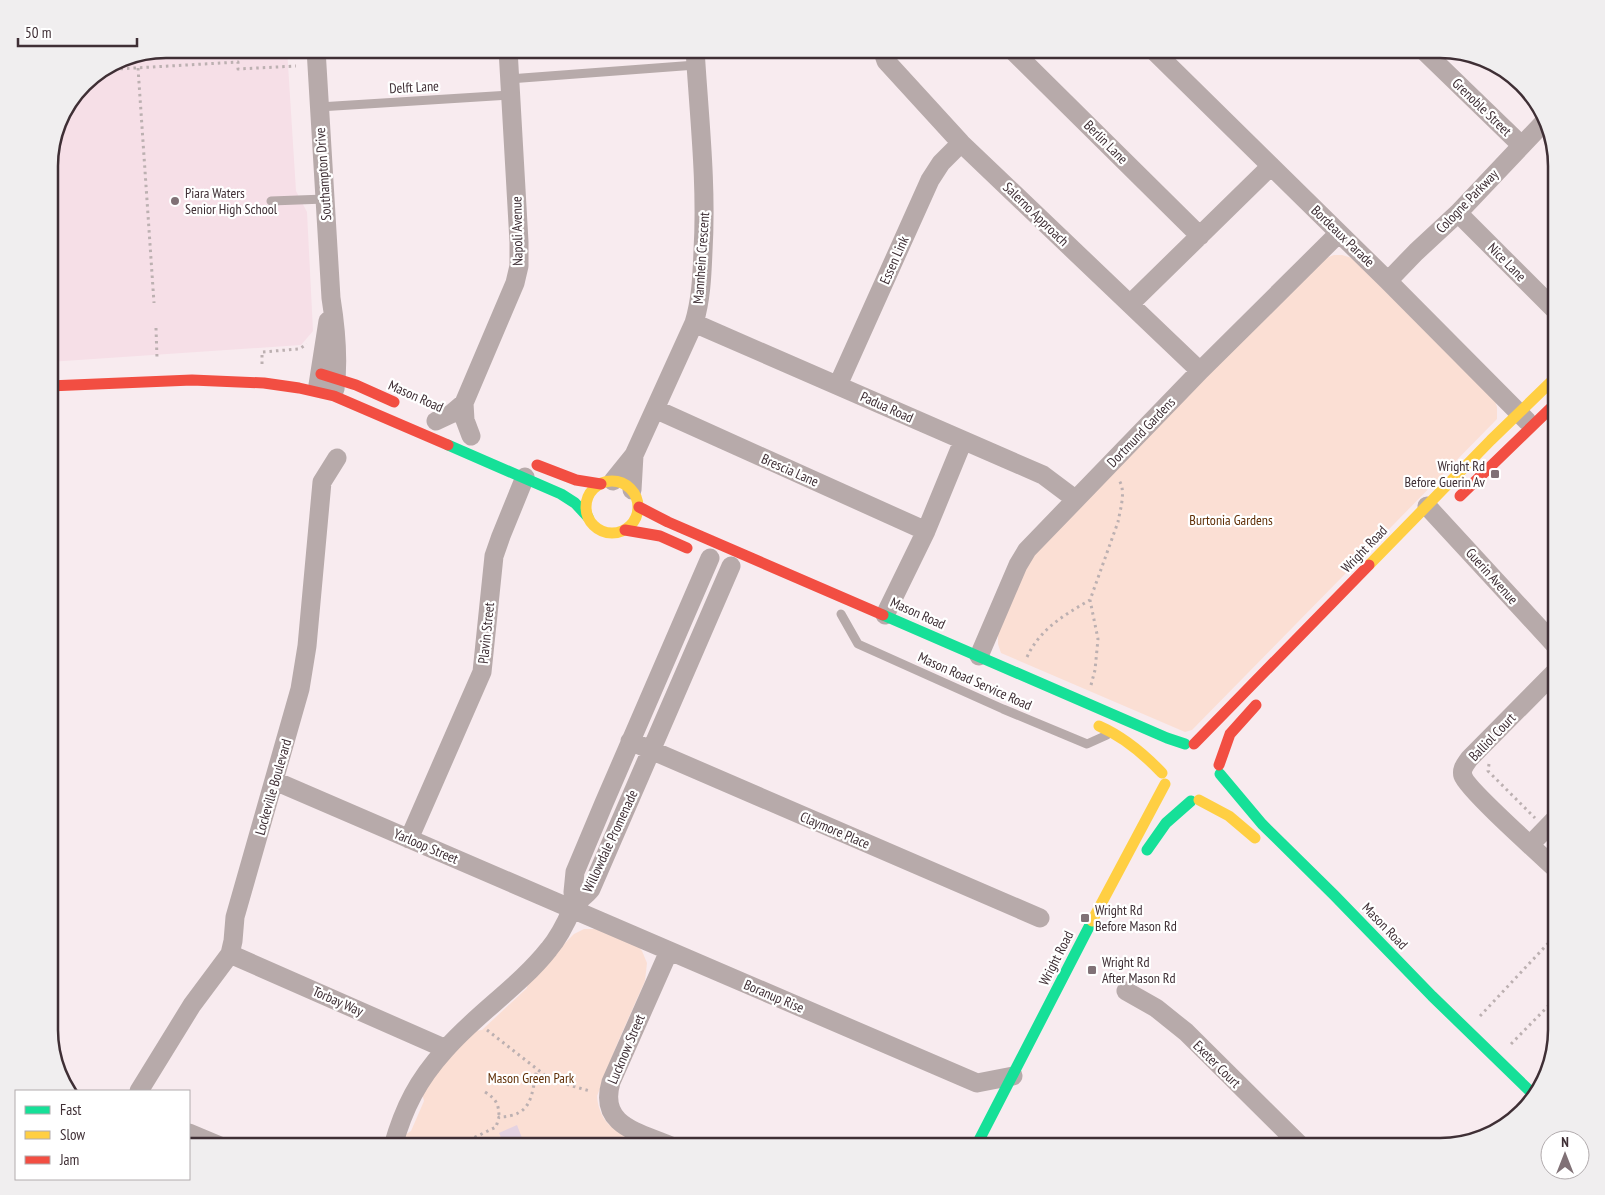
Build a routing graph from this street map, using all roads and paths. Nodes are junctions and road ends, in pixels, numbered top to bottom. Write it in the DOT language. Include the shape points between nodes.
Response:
graph roads {
  1 [pos="316,58"];
  2 [pos="508,58"];
  3 [pos="690,58"];
  4 [pos="696,58"];
  5 [pos="885,58"];
  6 [pos="1020,58"];
  7 [pos="1161,58"];
  8 [pos="1431,58"];
  9 [pos="296,66"];
  10 [pos="138,68"];
  11 [pos="118,69"];
  12 [pos="510,87"];
  13 [pos="319,106"];
  14 [pos="1540,126"];
  15 [pos="961,143"];
  16 [pos="1521,145"];
  17 [pos="1271,166"];
  18 [pos="325,198"];
  19 [pos="270,201"];
  20 [pos="1458,213"];
  21 [pos="1339,233"];
  22 [pos="1200,236"];
  23 [pos="1388,281"];
  24 [pos="331,298"];
  25 [pos="154,303"];
  26 [pos="1548,303"];
  27 [pos="1130,304"];
  28 [pos="694,323"];
  29 [pos="156,328"];
  30 [pos="324,343"];
  31 [pos="157,358"];
  32 [pos="262,369"];
  33 [pos="1200,372"];
  34 [pos="212,380"];
  35 [pos="324,382"];
  36 [pos="838,385"];
  37 [pos="58,386"];
  38 [pos="1548,387"];
  39 [pos="464,403"];
  40 [pos="1548,407"];
  41 [pos="405,408"];
  42 [pos="655,409"];
  43 [pos="1525,419"];
  44 [pos="432,420"];
  45 [pos="475,438"];
  46 [pos="963,441"];
  47 [pos="634,454"];
  48 [pos="337,458"];
  49 [pos="527,469"];
  50 [pos="1120,481"];
  51 [pos="607,483"];
  52 [pos="635,499"];
  53 [pos="1075,499"];
  54 [pos="1438,513"];
  55 [pos="588,516"];
  56 [pos="625,530"];
  57 [pos="926,531"];
  58 [pos="710,558"];
  59 [pos="736,568"];
  60 [pos="1090,600"];
  61 [pos="836,612"];
  62 [pos="885,615"];
  63 [pos="859,622"];
  64 [pos="1548,637"];
  65 [pos="979,656"];
  66 [pos="1026,660"];
  67 [pos="1548,679"];
  68 [pos="1090,688"];
  69 [pos="1262,699"];
  70 [pos="1089,721"];
  71 [pos="1114,732"];
  72 [pos="630,741"];
  73 [pos="1190,744"];
  74 [pos="651,750"];
  75 [pos="1490,757"];
  76 [pos="1219,770"];
  77 [pos="1164,778"];
  78 [pos="275,782"];
  79 [pos="1195,800"];
  80 [pos="1548,821"];
  81 [pos="1548,826"];
  82 [pos="409,839"];
  83 [pos="1261,844"];
  84 [pos="1530,845"];
  85 [pos="1548,862"];
  86 [pos="1140,863"];
  87 [pos="573,907"];
  88 [pos="1040,918"];
  89 [pos="1548,944"];
  90 [pos="669,951"];
  91 [pos="230,954"];
  92 [pos="1126,991"];
  93 [pos="1548,1006"];
  94 [pos="1476,1020"];
  95 [pos="487,1030"];
  96 [pos="446,1048"];
  97 [pos="1505,1050"];
  98 [pos="537,1069"];
  99 [pos="1013,1076"];
  100 [pos="977,1083"];
  101 [pos="1529,1089"];
  102 [pos="140,1090"];
  103 [pos="590,1091"];
  104 [pos="485,1092"];
  105 [pos="994,1112"];
  106 [pos="499,1117"];
  107 [pos="396,1138"];
  108 [pos="474,1138"];
  109 [pos="653,1138"];
  110 [pos="980,1138"];
  111 [pos="1292,1138"];
  1 -- 13 [label="street, Southampton Drive"];
  2 -- 12 [label="street, Napoli Avenue"];
  3 -- 12 [label="lane, Delft Lane"];
  4 -- 28 [label="street, Mannhein Crescent" via="705,222 699,306"];
  5 -- 15 [label="street, Salerno Approach"];
  6 -- 22 [label="street, Berlin Lane"];
  7 -- 17 [label="street, Bordeaux Parade"];
  8 -- 16 [label="street, Grenoble Street"];
  9 -- 10 [label="path" via="238,69 238,62"];
  10 -- 11 [label="path"];
  10 -- 25 [label="path"];
  12 -- 13 [label="lane, Delft Lane"];
  12 -- 39 [label="street, Napoli Avenue" via="519,266 515,283"];
  13 -- 18 [label="street, Southampton Drive"];
  14 -- 16 [label="street, Cologne Parkway"];
  15 -- 27 [label="street, Salerno Approach"];
  15 -- 36 [label="street, Essen Link" via="930,180"];
  16 -- 20 [label="street, Cologne Parkway"];
  17 -- 21 [label="street, Bordeaux Parade"];
  17 -- 22 [label="street"];
  18 -- 19 [label="lane"];
  18 -- 24 [label="street, Southampton Drive"];
  20 -- 23 [label="street, Cologne Parkway"];
  20 -- 26 [label="street, Nice Lane"];
  21 -- 23 [label="street, Bordeaux Parade"];
  21 -- 33 [label="street, Dortmund Gardens"];
  22 -- 27 [label="street"];
  23 -- 43 [label="street, Bordeaux Parade"];
  24 -- 30 [label="street, Southampton Drive"];
  24 -- 35 [label="street, Southampton Drive" via="336,334"];
  27 -- 33 [label="street, Salerno Approach"];
  28 -- 36 [label="street, Padua Road"];
  28 -- 42 [label="street, Mannhein Crescent"];
  29 -- 31 [label="path"];
  30 -- 32 [label="path" via="310,342 299,349 262,352"];
  30 -- 35 [label="street, Southampton Drive"];
  32 -- 34 [label="street, Mason Road"];
  33 -- 53 [label="street, Dortmund Gardens"];
  34 -- 35 [label="street, Mason Road" via="280,384"];
  34 -- 37 [label="street, Mason Road"];
  35 -- 41 [label="street, Mason Road" via="356,385"];
  35 -- 49 [label="street, Mason Road"];
  36 -- 46 [label="street, Padua Road"];
  38 -- 43 [label="street, Wright Road"];
  39 -- 44 [label="street" via="451,414"];
  39 -- 45 [label="street" via="465,420"];
  40 -- 43 [label="street, Wright Road"];
  42 -- 47 [label="street, Mannhein Crescent"];
  42 -- 57 [label="street, Brescia Lane"];
  43 -- 54 [label="street, Wright Road"];
  43 -- 54 [label="street, Wright Road"];
  44 -- 45 [label="street, Mason Road"];
  46 -- 53 [label="street, Padua Road" via="1043,474"];
  46 -- 57 [label="street"];
  47 -- 51 [label="street, Mannhein Crescent"];
  47 -- 52 [label="street, Mannhein Crescent"];
  48 -- 78 [label="street, Lockeville Boulevard" via="322,482 304,664"];
  49 -- 51 [label="street, Mason Road"];
  49 -- 55 [label="street, Mason Road"];
  49 -- 82 [label="street, Plavin Street" via="494,556 482,672"];
  50 -- 60 [label="path" via="1122,493 1118,522"];
  51 -- 52 [label="street" via="620,482"];
  51 -- 55 [label="street" via="590,493 586,509"];
  52 -- 56 [label="street" via="635,521"];
  52 -- 62 [label="street, Mason Road" via="668,522"];
  53 -- 65 [label="street, Dortmund Gardens" via="1027,550"];
  54 -- 64 [label="street, Guerin Avenue"];
  54 -- 73 [label="street, Wright Road"];
  55 -- 56 [label="street" via="591,523 603,532 610,534"];
  56 -- 58 [label="street" via="660,536"];
  57 -- 62 [label="street"];
  58 -- 59 [label="street"];
  58 -- 72 [label="street, Willowdale Promenade"];
  59 -- 74 [label="street, Willowdale Promenade"];
  60 -- 66 [label="path" via="1047,628"];
  60 -- 68 [label="path" via="1098,639"];
  61 -- 63 [label="street"];
  61 -- 71 [label="lane, Mason Road Service Road" via="858,644 1004,710 1087,744"];
  62 -- 65 [label="street, Mason Road"];
  65 -- 73 [label="street, Mason Road" via="1167,738"];
  67 -- 84 [label="street, Balliol Court" via="1469,759 1463,769 1464,778"];
  69 -- 76 [label="street" via="1230,734"];
  70 -- 71 [label="street"];
  71 -- 77 [label="street" via="1142,752"];
  72 -- 74 [label="street, Claymore Place"];
  72 -- 87 [label="street, Willowdale Promenade" via="575,872"];
  73 -- 76 [label="street" via="1208,749 1216,757"];
  73 -- 77 [label="street" via="1169,754"];
  74 -- 87 [label="street, Willowdale Promenade" via="591,889"];
  74 -- 88 [label="street, Claymore Place"];
  75 -- 80 [label="path" via="1488,772"];
  76 -- 79 [label="street" via="1213,790"];
  76 -- 101 [label="street, Mason Road" via="1262,824"];
  77 -- 79 [label="street" via="1175,796"];
  77 -- 99 [label="street, Wright Road" via="1151,812 1123,860"];
  78 -- 82 [label="street, Yarloop Street"];
  78 -- 91 [label="street, Lockeville Boulevard" via="235,917"];
  79 -- 83 [label="street" via="1223,810"];
  79 -- 86 [label="street" via="1162,826"];
  81 -- 84 [label="street"];
  82 -- 87 [label="street, Yarloop Street"];
  84 -- 85 [label="street, Balliol Court"];
  87 -- 90 [label="street, Boranup Rise"];
  87 -- 96 [label="street, Willowdale Promenade" via="555,941 538,961"];
  89 -- 94 [label="path"];
  90 -- 100 [label="street, Boranup Rise"];
  90 -- 109 [label="street, Lucknow Street" via="607,1095 616,1119"];
  91 -- 96 [label="street, Torbay Way"];
  91 -- 102 [label="street, Lockeville Boulevard" via="192,1005"];
  92 -- 111 [label="street, Exeter Court" via="1156,1008 1186,1032"];
  93 -- 97 [label="path"];
  95 -- 98 [label="path"];
  96 -- 107 [label="street, Willowdale Promenade" via="409,1100"];
  98 -- 103 [label="path" via="552,1080"];
  98 -- 106 [label="path" via="529,1105 514,1117"];
  99 -- 100 [label="street"];
  99 -- 105 [label="street, Wright Road"];
  100 -- 105 [label="street"];
  104 -- 106 [label="path" via="495,1099"];
  105 -- 110 [label="street, Wright Road"];
  106 -- 108 [label="path" via="496,1127"];
}
